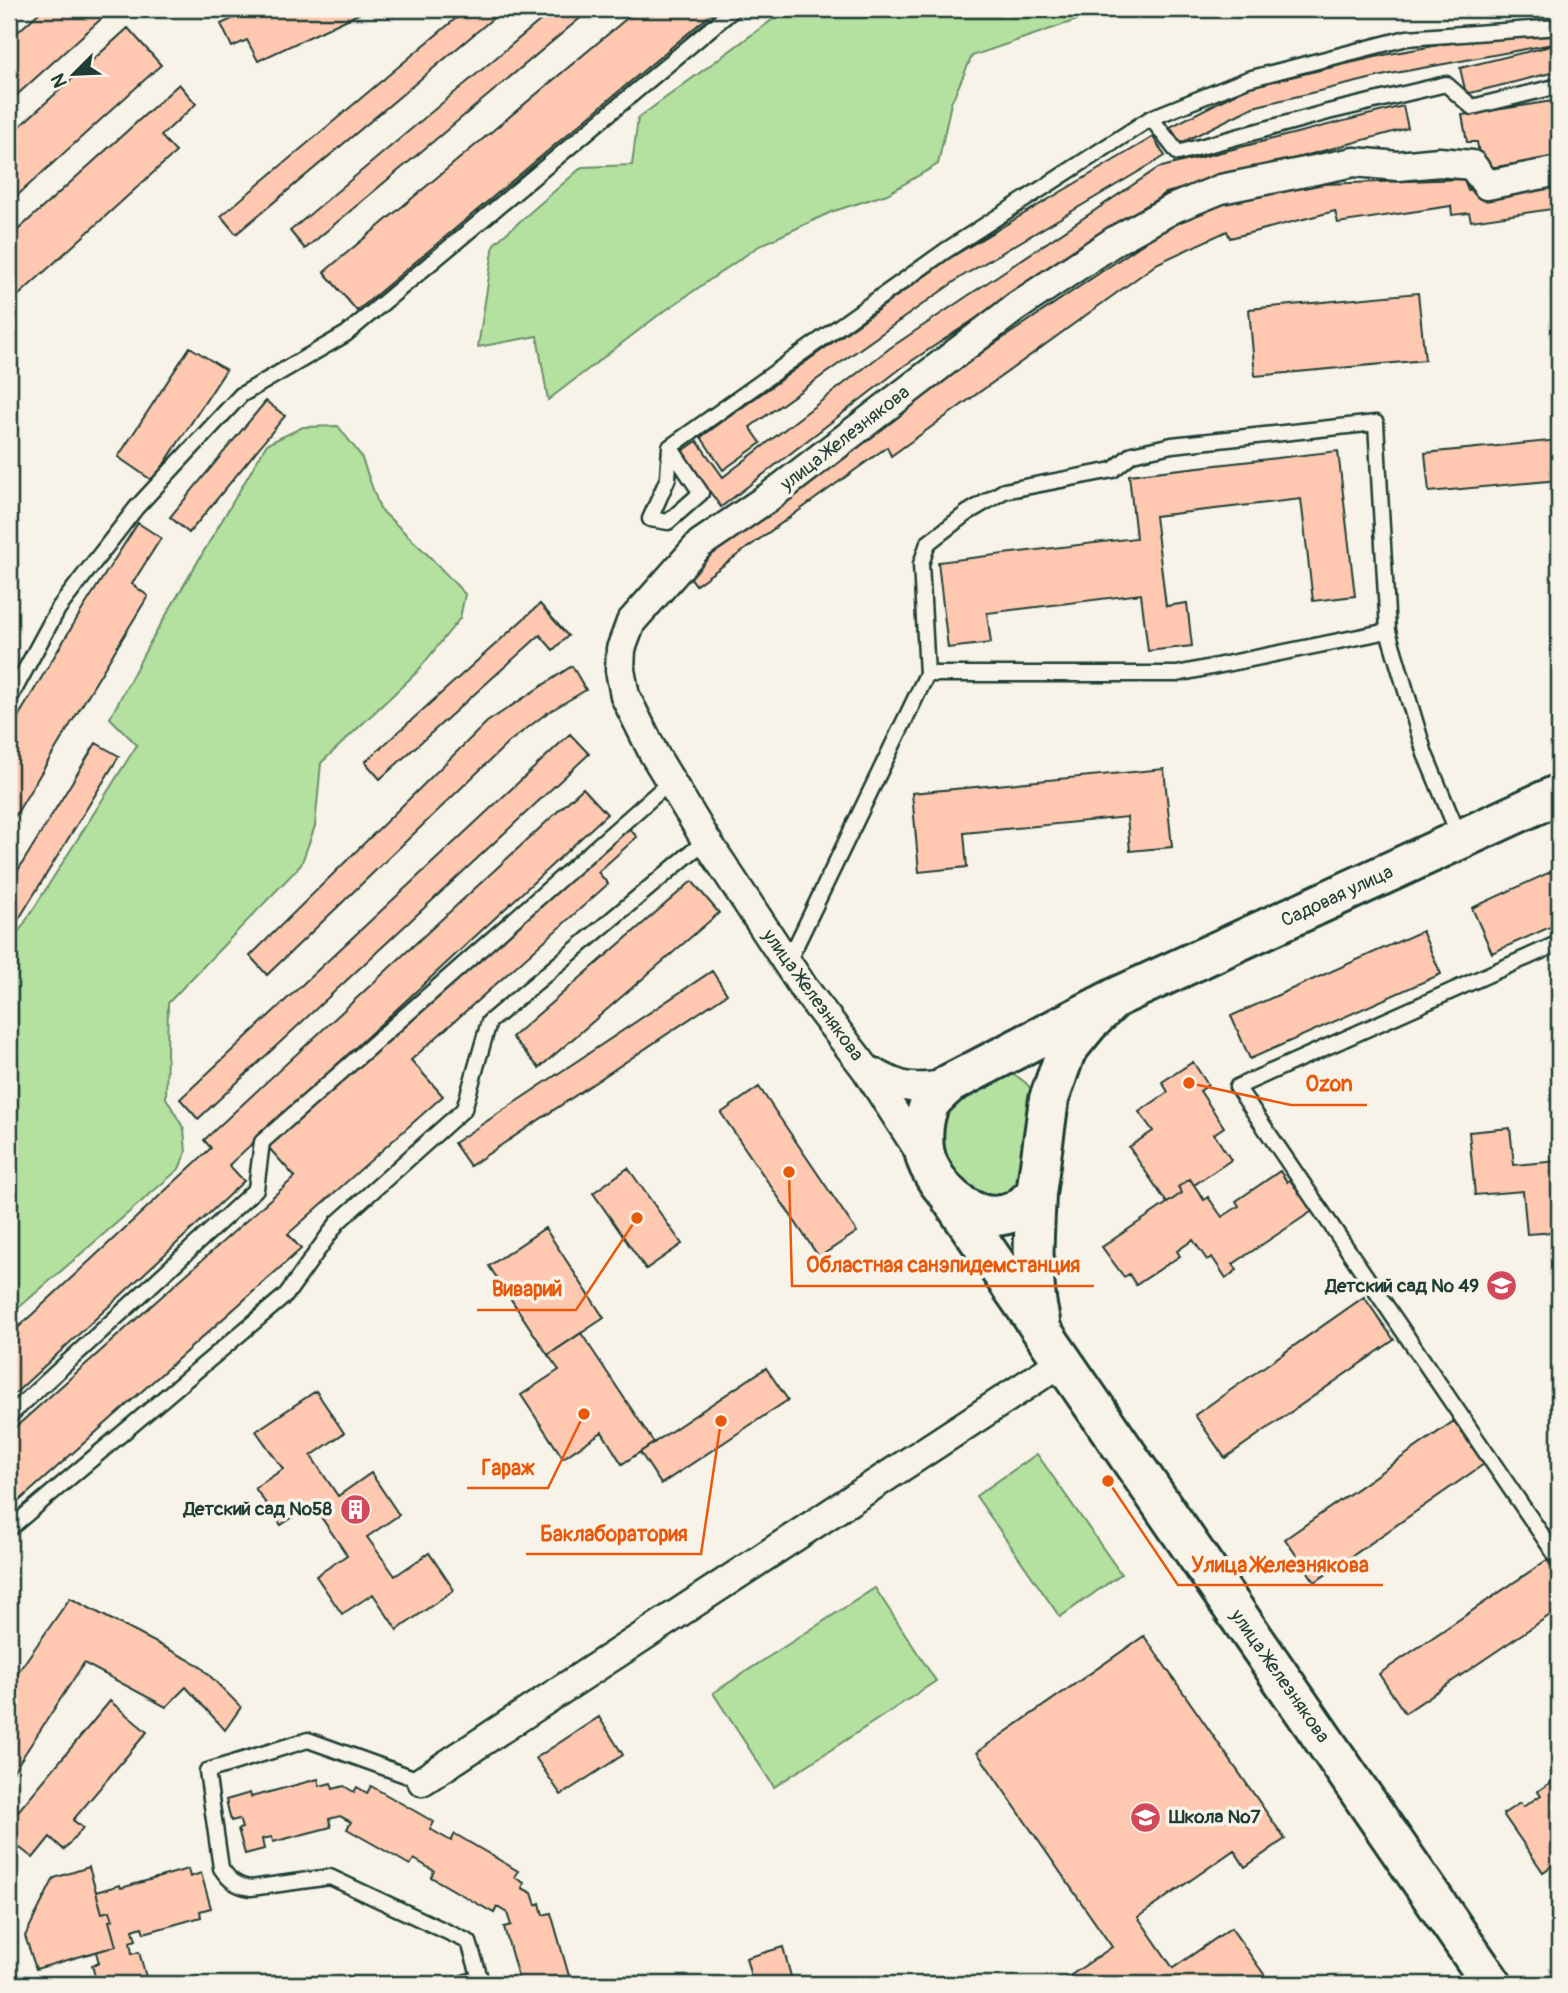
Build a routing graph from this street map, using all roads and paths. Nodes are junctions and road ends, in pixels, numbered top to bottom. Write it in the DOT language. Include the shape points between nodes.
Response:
graph roads {
  1 [pos="734,9"];
  2 [pos="1559,27"];
  3 [pos="1559,86"];
  4 [pos="1151,118"];
  5 [pos="1559,171"];
  6 [pos="670,447"];
  7 [pos="1388,631"];
  8 [pos="927,674"];
  9 [pos="9,700"];
  10 [pos="671,781"];
  11 [pos="1559,794"];
  12 [pos="1461,839"];
  13 [pos="706,840"];
  14 [pos="1559,943"];
  15 [pos="787,964"];
  16 [pos="1115,998"];
  17 [pos="990,1061"];
  18 [pos="866,1069"];
  19 [pos="949,1084"];
  20 [pos="1049,1099"];
  21 [pos="928,1164"];
  22 [pos="1035,1194"];
  23 [pos="949,1197"];
  24 [pos="1053,1347"];
  25 [pos="9,1416"];
  26 [pos="9,1529"];
  27 [pos="1559,1560"];
  28 [pos="422,1781"];
  29 [pos="460,1984"];
  30 [pos="1492,1984"];
  1 -- 9 [label="lane" via="346,334 241,395 136,508 58,609"];
  2 -- 4 [label="lane" via="1407,38 1248,79"];
  3 -- 4 [label="lane" via="1472,107 1446,84 1178,153"];
  4 -- 6 [label="lane" via="945,251"];
  5 -- 10 [label="street, улица Железнякова" via="1487,185 1472,166 1354,162 1221,189 1116,240 1016,306 769,497 700,544 631,622 621,649 625,696"];
  6 -- 6 [label="lane" via="701,493 668,522 650,519 668,478"];
  7 -- 8 [label="lane" via="1177,674"];
  7 -- 8 [label="lane" via="1376,424 1172,445 1132,454 1113,470 1004,491 928,544 921,564"];
  7 -- 12 [label="lane" via="1425,754"];
  8 -- 15 [label="lane"];
  10 -- 13 [label="street, улица Железнякова"];
  10 -- 25 [label="lane" via="262,1142 256,1189"];
  11 -- 12 [label="main road, Садовая улица"];
  12 -- 16 [label="main road, Садовая улица"];
  13 -- 15 [label="street, улица Железнякова"];
  13 -- 26 [label="lane" via="489,1023 464,1109 338,1222 286,1295"];
  14 -- 27 [label="lane" via="1237,1087"];
  15 -- 18 [label="street, улица Железнякова"];
  16 -- 17 [label="main road, Садовая улица"];
  16 -- 20 [label="main road" via="1066,1051"];
  17 -- 19 [label="main road"];
  17 -- 20 [label="main road" via="1013,1062 1031,1070"];
  18 -- 19 [label="street, улица Железнякова" via="891,1083 918,1089"];
  18 -- 21 [label="street, улица Железнякова"];
  19 -- 21 [label="main road" via="929,1105 923,1131"];
  20 -- 22 [label="main road"];
  21 -- 23 [label="main road"];
  22 -- 23 [label="main road" via="1016,1211 996,1216 973,1212"];
  22 -- 24 [label="main road, улица Железнякова" via="1034,1296"];
  23 -- 24 [label="main road, улица Железнякова"];
  24 -- 28 [label="street"];
  24 -- 30 [label="main road, улица Железнякова"];
  28 -- 29 [label="lane" via="308,1740 207,1771 221,1868 228,1878 251,1888 330,1877 469,1942 481,1978"];
}
